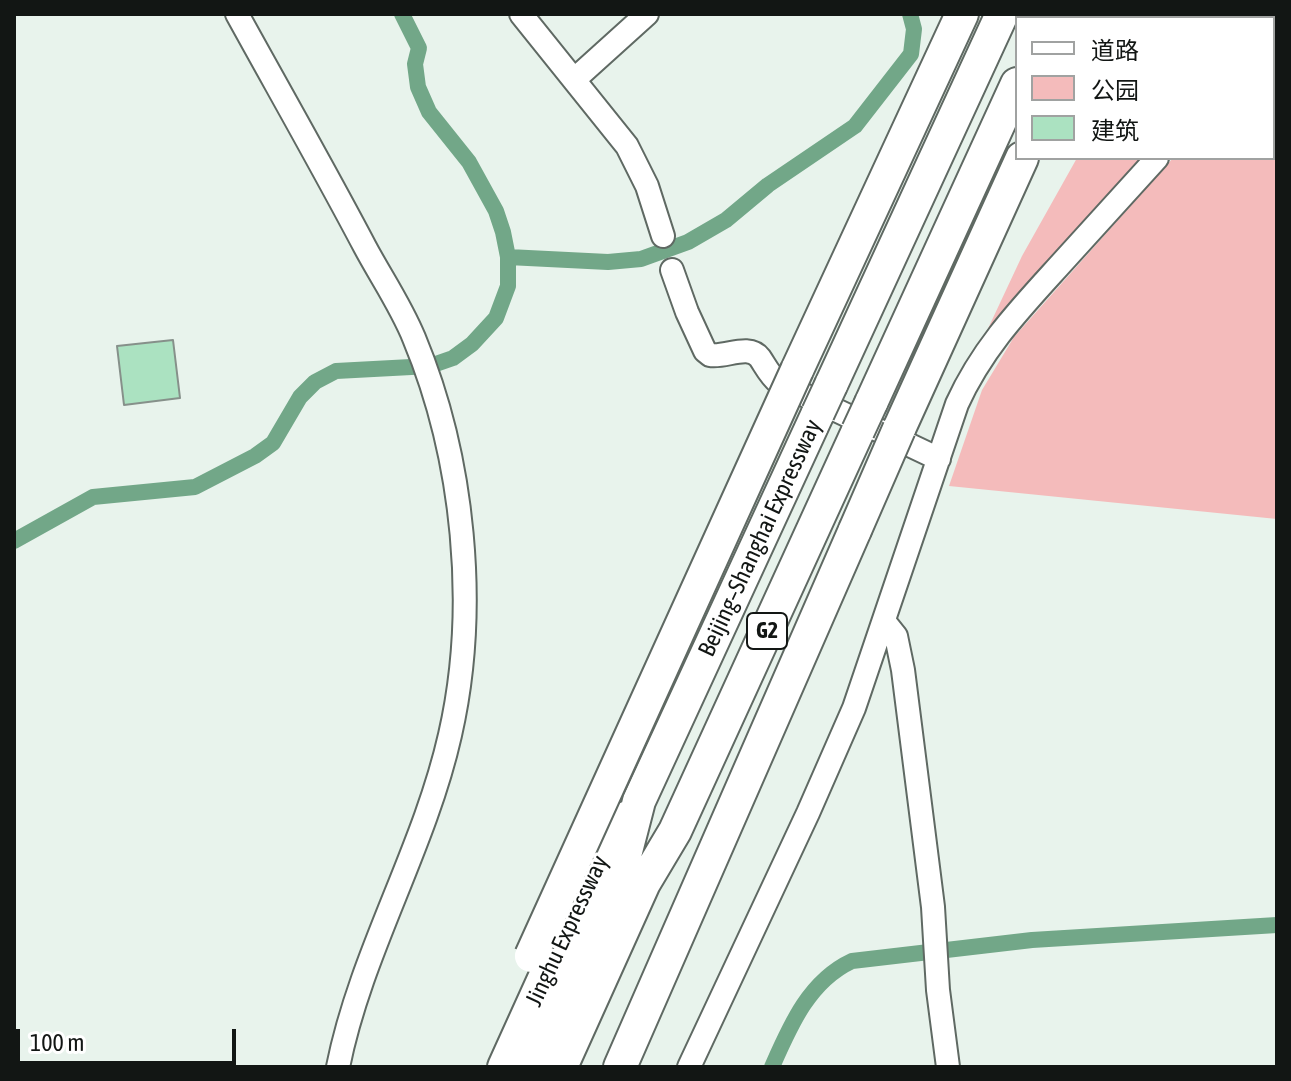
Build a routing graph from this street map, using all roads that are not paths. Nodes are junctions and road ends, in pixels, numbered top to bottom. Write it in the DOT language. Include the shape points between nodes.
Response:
graph roads {
  1 [pos="237,14"];
  2 [pos="521,14"];
  3 [pos="647,14"];
  4 [pos="962,14"];
  5 [pos="1002,14"];
  6 [pos="575,79"];
  7 [pos="1015,88"];
  8 [pos="1021,160"];
  9 [pos="1155,160"];
  10 [pos="663,236"];
  11 [pos="672,270"];
  12 [pos="939,459"];
  13 [pos="884,621"];
  14 [pos="639,801"];
  15 [pos="675,831"];
  16 [pos="338,1067"];
  17 [pos="481,1067"];
  18 [pos="504,1067"];
  19 [pos="531,1067"];
  20 [pos="561,1067"];
  21 [pos="582,1067"];
  22 [pos="620,1067"];
  23 [pos="689,1067"];
  24 [pos="948,1067"];
  1 -- 16 [label="street" via="401,310 438,407 459,507 464,626 450,736 414,849 364,972"];
  2 -- 6 [label="street"];
  3 -- 6 [label="street"];
  4 -- 17 [label="highway, bridge"];
  5 -- 14 [label="highway, Beijing–Shanghai Expressway / G2"];
  6 -- 10 [label="street" via="637,163"];
  7 -- 15 [label="highway, Beijing–Shanghai Expressway / G2"];
  8 -- 22 [label="highway, bridge"];
  9 -- 12 [label="street" via="989,346 962,394"];
  11 -- 12 [label="street" via="710,355 753,352 779,383"];
  12 -- 13 [label="street"];
  13 -- 23 [label="street" via="854,708"];
  13 -- 24 [label="street" via="896,636 903,670"];
  14 -- 18 [label="highway, Jinghu Expressway / G2" via="601,853"];
  14 -- 19 [label="highway, Beijing–Shanghai Expressway / G2" via="623,863"];
  15 -- 20 [label="highway, Beijing–Shanghai Expressway / G2" via="644,883"];
  15 -- 21 [label="highway, G2" via="662,892"];
}
